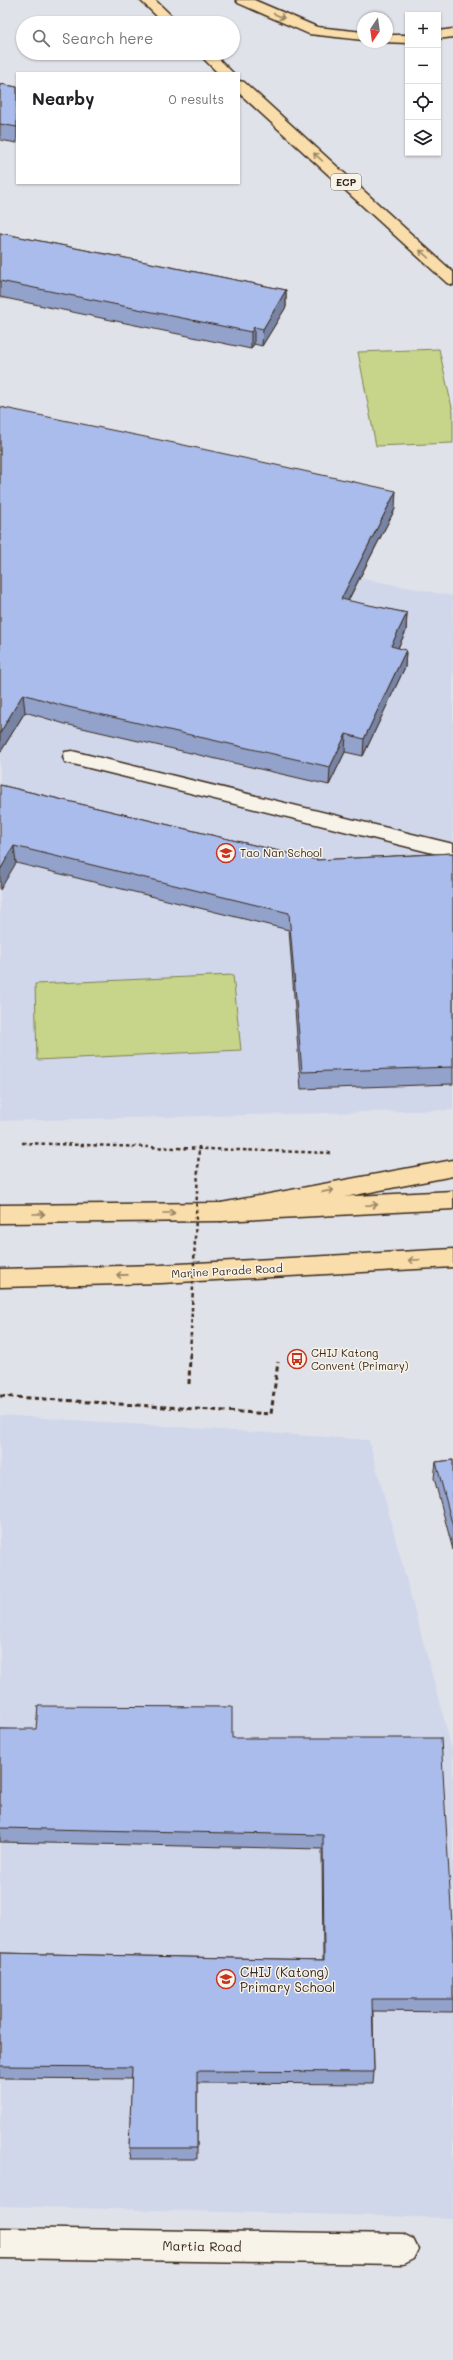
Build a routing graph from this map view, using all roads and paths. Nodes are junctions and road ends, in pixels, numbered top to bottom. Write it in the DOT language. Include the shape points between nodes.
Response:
graph roads {
  1 [pos="147,0"];
  2 [pos="244,0"];
  3 [pos="164,16"];
  4 [pos="453,33"];
  5 [pos="357,35"];
  6 [pos="441,35"];
  7 [pos="393,39"];
  8 [pos="405,39"];
  9 [pos="212,60"];
  10 [pos="225,72"];
  11 [pos="240,85"];
  12 [pos="453,280"];
  13 [pos="72,757"];
  14 [pos="453,851"];
  15 [pos="22,1143"];
  16 [pos="199,1146"];
  17 [pos="338,1153"];
  18 [pos="453,1168"];
  19 [pos="453,1200"];
  20 [pos="221,1212"];
  21 [pos="0,1214"];
  22 [pos="453,1258"];
  23 [pos="0,1278"];
  24 [pos="278,1362"];
  25 [pos="189,1384"];
  26 [pos="0,1396"];
  27 [pos="0,2243"];
  28 [pos="403,2249"];
  1 -- 3 [label="main road"];
  2 -- 5 [label="main road, one-way" via="314,31"];
  4 -- 6 [label="main road"];
  7 -- 8 [label="main road"];
  9 -- 10 [label="main road"];
  12 -- 11 [label="main road, ECP, one-way"];
  13 -- 14 [label="street"];
  15 -- 17 [label="path"];
  16 -- 25 [label="path, bridge"];
  20 -- 18 [label="main road, one-way"];
  20 -- 19 [label="main road, one-way"];
  21 -- 20 [label="main road, one-way"];
  22 -- 23 [label="main road, Marine Parade Road, one-way" via="161,1274"];
  24 -- 26 [label="path" via="271,1414"];
  27 -- 28 [label="street, Martia Road"];
}
